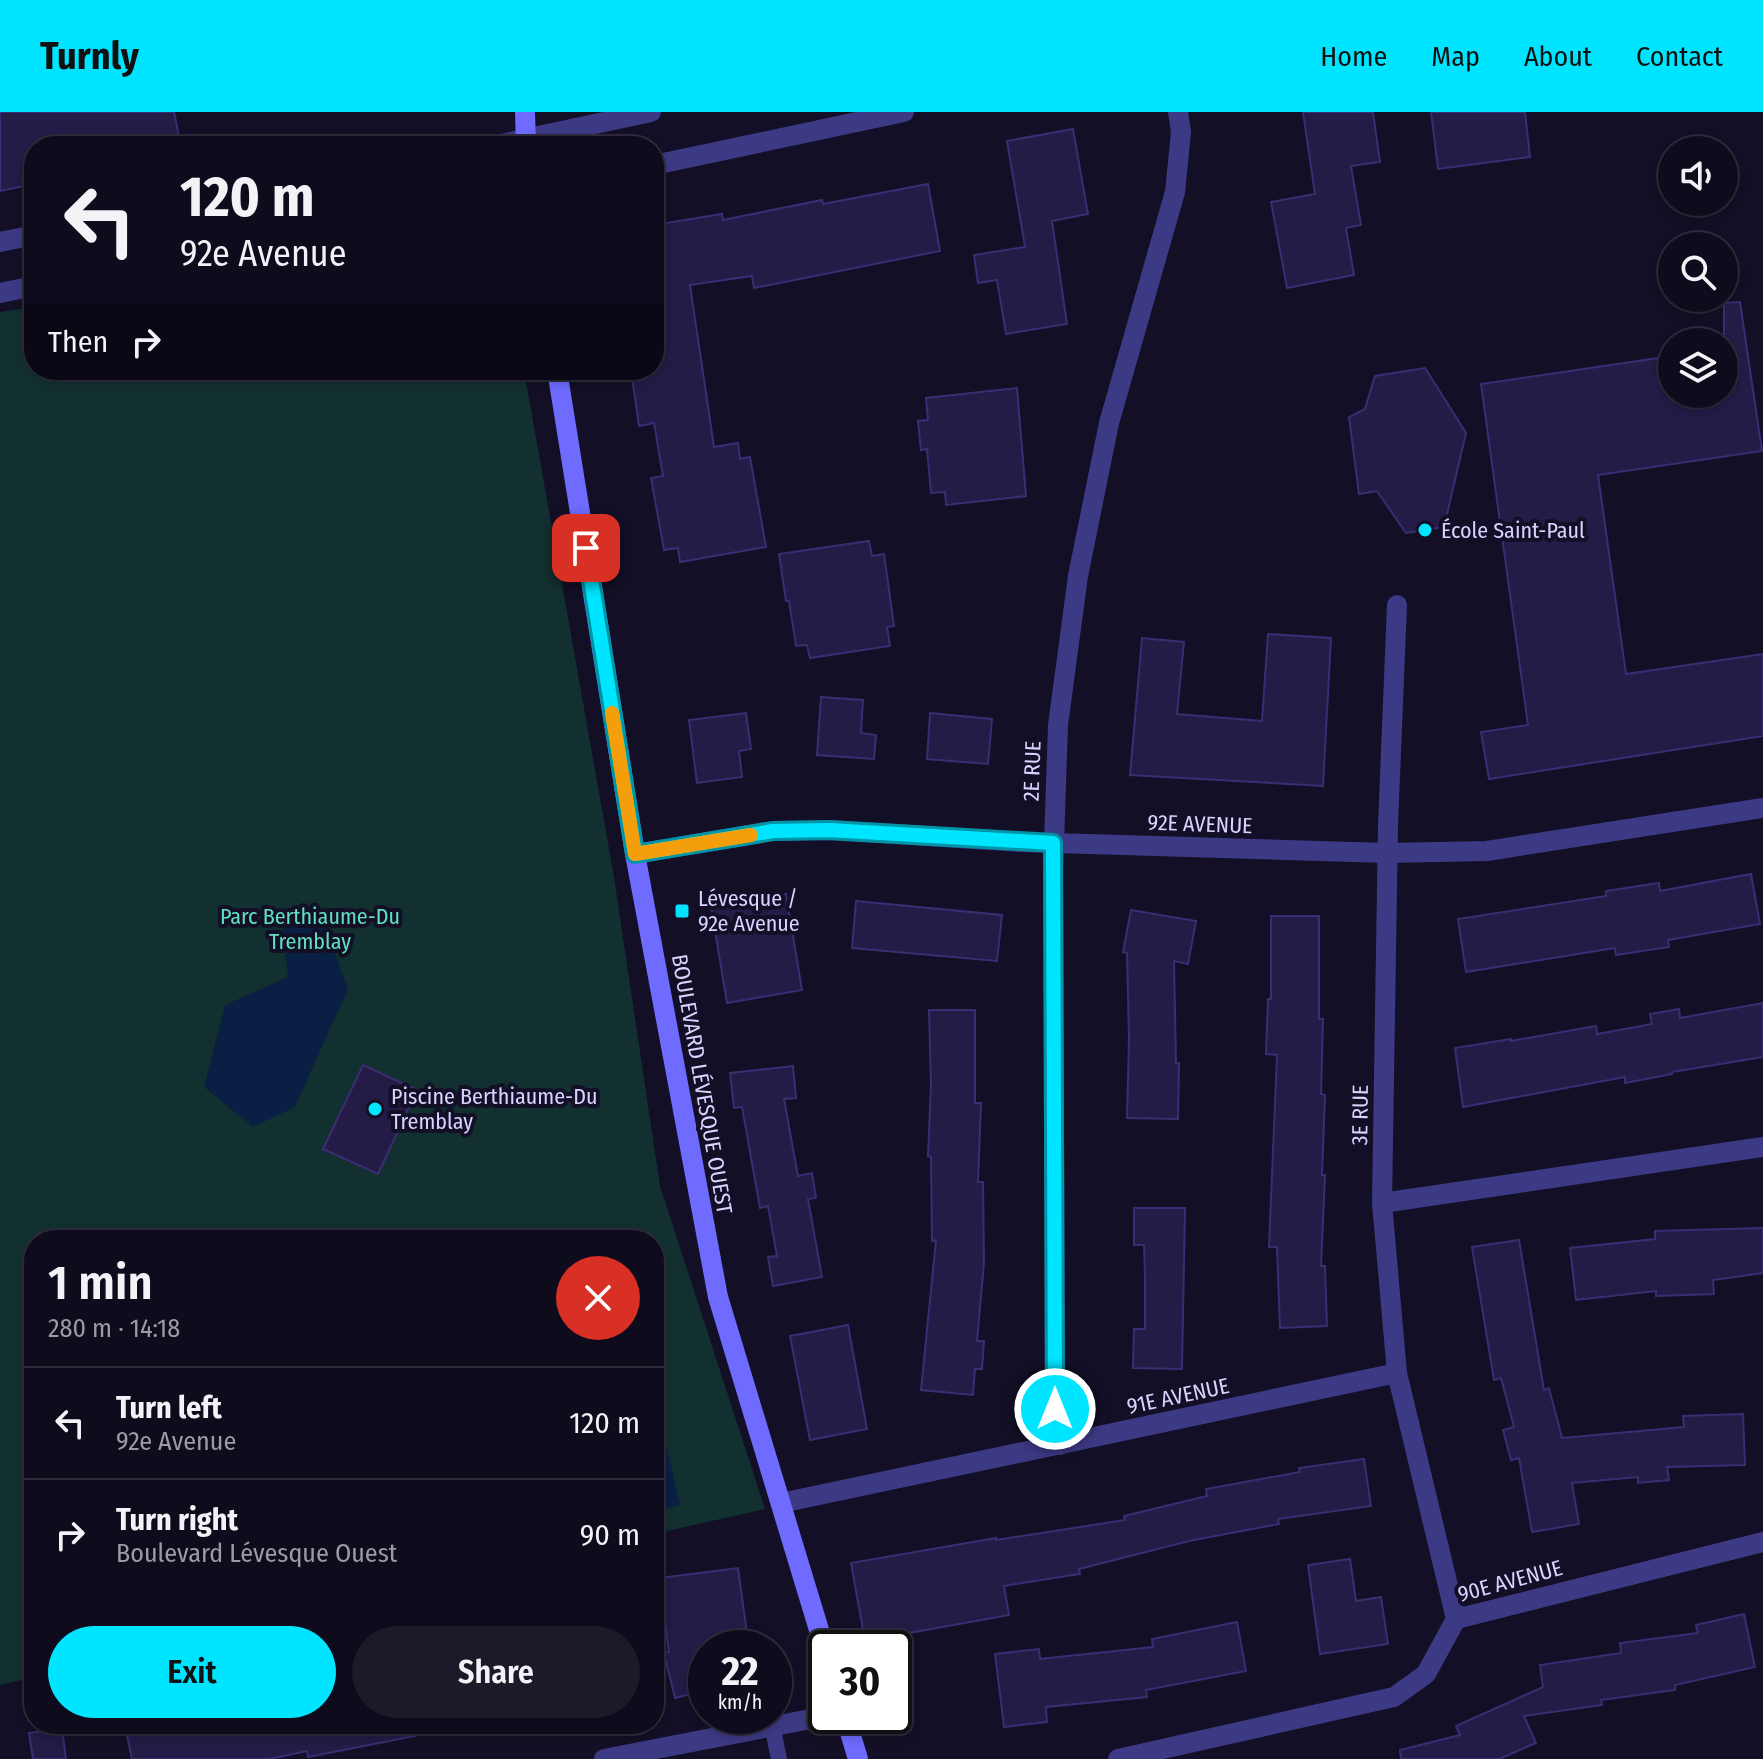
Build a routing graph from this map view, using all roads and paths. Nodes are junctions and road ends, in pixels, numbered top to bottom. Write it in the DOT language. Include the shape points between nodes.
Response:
graph roads {
  1 [pos="525,112"];
  2 [pos="651,112"];
  3 [pos="904,112"];
  4 [pos="1178,112"];
  5 [pos="526,136"];
  6 [pos="554,136"];
  7 [pos="664,163"];
  8 [pos="24,237"];
  9 [pos="0,242"];
  10 [pos="24,288"];
  11 [pos="0,293"];
  12 [pos="559,380"];
  13 [pos="1397,605"];
  14 [pos="1763,808"];
  15 [pos="1053,843"];
  16 [pos="1387,853"];
  17 [pos="635,854"];
  18 [pos="1763,1147"];
  19 [pos="1382,1203"];
  20 [pos="1397,1373"];
  21 [pos="1061,1445"];
  22 [pos="781,1503"];
  23 [pos="1763,1542"];
  24 [pos="1456,1619"];
  25 [pos="819,1630"];
  26 [pos="728,1734"];
  27 [pos="774,1734"];
  28 [pos="850,1734"];
  29 [pos="604,1759"];
  30 [pos="779,1759"];
  31 [pos="858,1759"];
  32 [pos="1118,1759"];
  1 -- 5 [label="street"];
  2 -- 6 [label="street"];
  3 -- 7 [label="street"];
  4 -- 15 [label="street, 2E RUE" via="1175,192 1109,423 1078,576 1058,725"];
  8 -- 9 [label="street"];
  10 -- 11 [label="street"];
  12 -- 17 [label="street, BOULEVARD LÉVESQUE OUEST"];
  13 -- 16 [label="street, 3E RUE"];
  14 -- 16 [label="street, 92E AVENUE" via="1487,851"];
  15 -- 16 [label="street, 92E AVENUE"];
  15 -- 17 [label="street, 92E AVENUE" via="787,831"];
  15 -- 21 [label="street, 2E RUE" via="1055,1409"];
  16 -- 19 [label="street, 3E RUE"];
  17 -- 22 [label="street, BOULEVARD LÉVESQUE OUEST" via="718,1297"];
  18 -- 19 [label="street"];
  19 -- 20 [label="street, 3E RUE"];
  20 -- 21 [label="street, 91E AVENUE"];
  20 -- 24 [label="street, 3E RUE"];
  21 -- 22 [label="street, 91E AVENUE"];
  22 -- 25 [label="street, BOULEVARD LÉVESQUE OUEST"];
  23 -- 24 [label="street, 90E AVENUE"];
  24 -- 32 [label="street, 90E AVENUE" via="1426,1674 1394,1697"];
  26 -- 29 [label="street"];
  27 -- 30 [label="lane"];
  28 -- 31 [label="street"];
}
